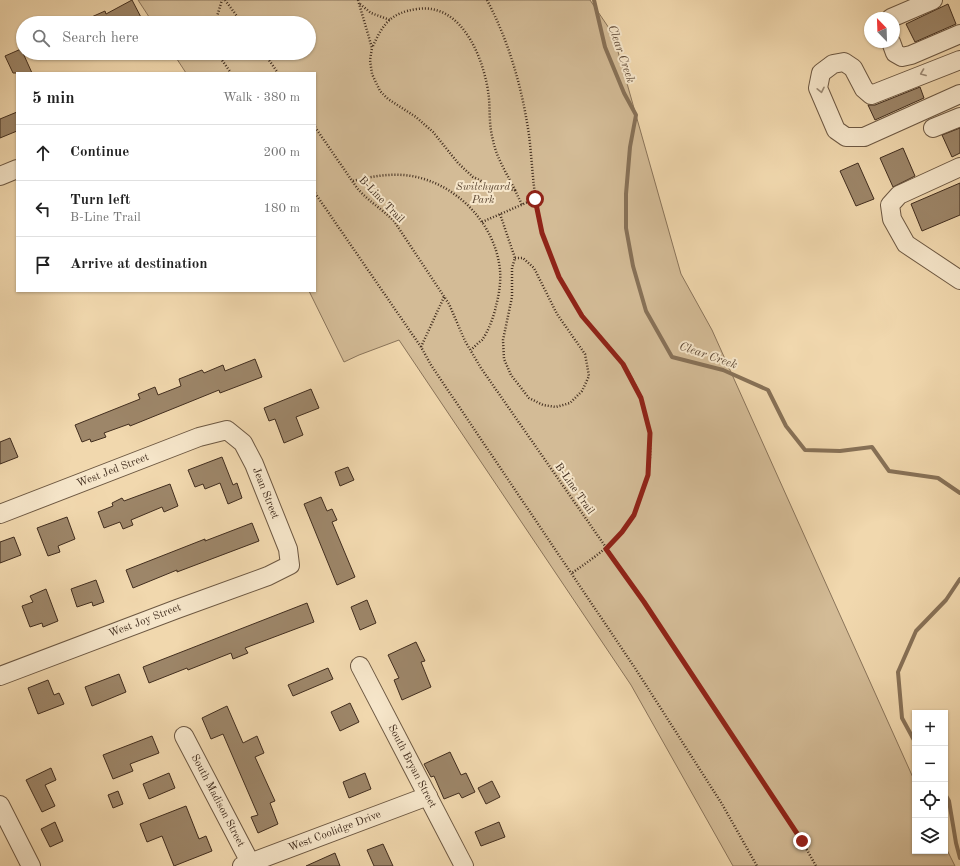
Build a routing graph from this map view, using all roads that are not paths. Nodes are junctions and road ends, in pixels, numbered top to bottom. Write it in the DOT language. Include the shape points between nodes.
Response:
graph roads {
  1 [pos="933,0"];
  2 [pos="900,14"];
  3 [pos="960,34"];
  4 [pos="893,48"];
  5 [pos="960,60"];
  6 [pos="960,94"];
  7 [pos="960,117"];
  8 [pos="933,128"];
  9 [pos="960,167"];
  10 [pos="16,169"];
  11 [pos="0,176"];
  12 [pos="960,280"];
  13 [pos="227,430"];
  14 [pos="0,514"];
  15 [pos="290,565"];
  16 [pos="360,666"];
  17 [pos="0,676"];
  18 [pos="184,736"];
  19 [pos="428,796"];
  20 [pos="0,805"];
  21 [pos="248,865"];
  22 [pos="31,866"];
  23 [pos="464,866"];
  1 -- 2 [label="street"];
  3 -- 4 [label="street" via="911,56 902,57 895,53"];
  5 -- 6 [label="street, one-way" via="871,95 864,89 854,68 844,62 833,64 821,73 818,88 836,130 846,137 864,137"];
  7 -- 8 [label="street"];
  9 -- 12 [label="street" via="898,195 890,205 892,219 906,244"];
  10 -- 11 [label="street"];
  13 -- 14 [label="street, West Jed Street" via="199,437"];
  13 -- 15 [label="street, Jean Street" via="243,443 254,464 288,549"];
  15 -- 17 [label="street, West Joy Street" via="268,576"];
  16 -- 19 [label="street, South Bryan Street"];
  18 -- 21 [label="street, South Madison Street"];
  19 -- 21 [label="street, West Coolidge Drive"];
  19 -- 23 [label="street, South Bryan Street"];
  20 -- 22 [label="street"];
}
